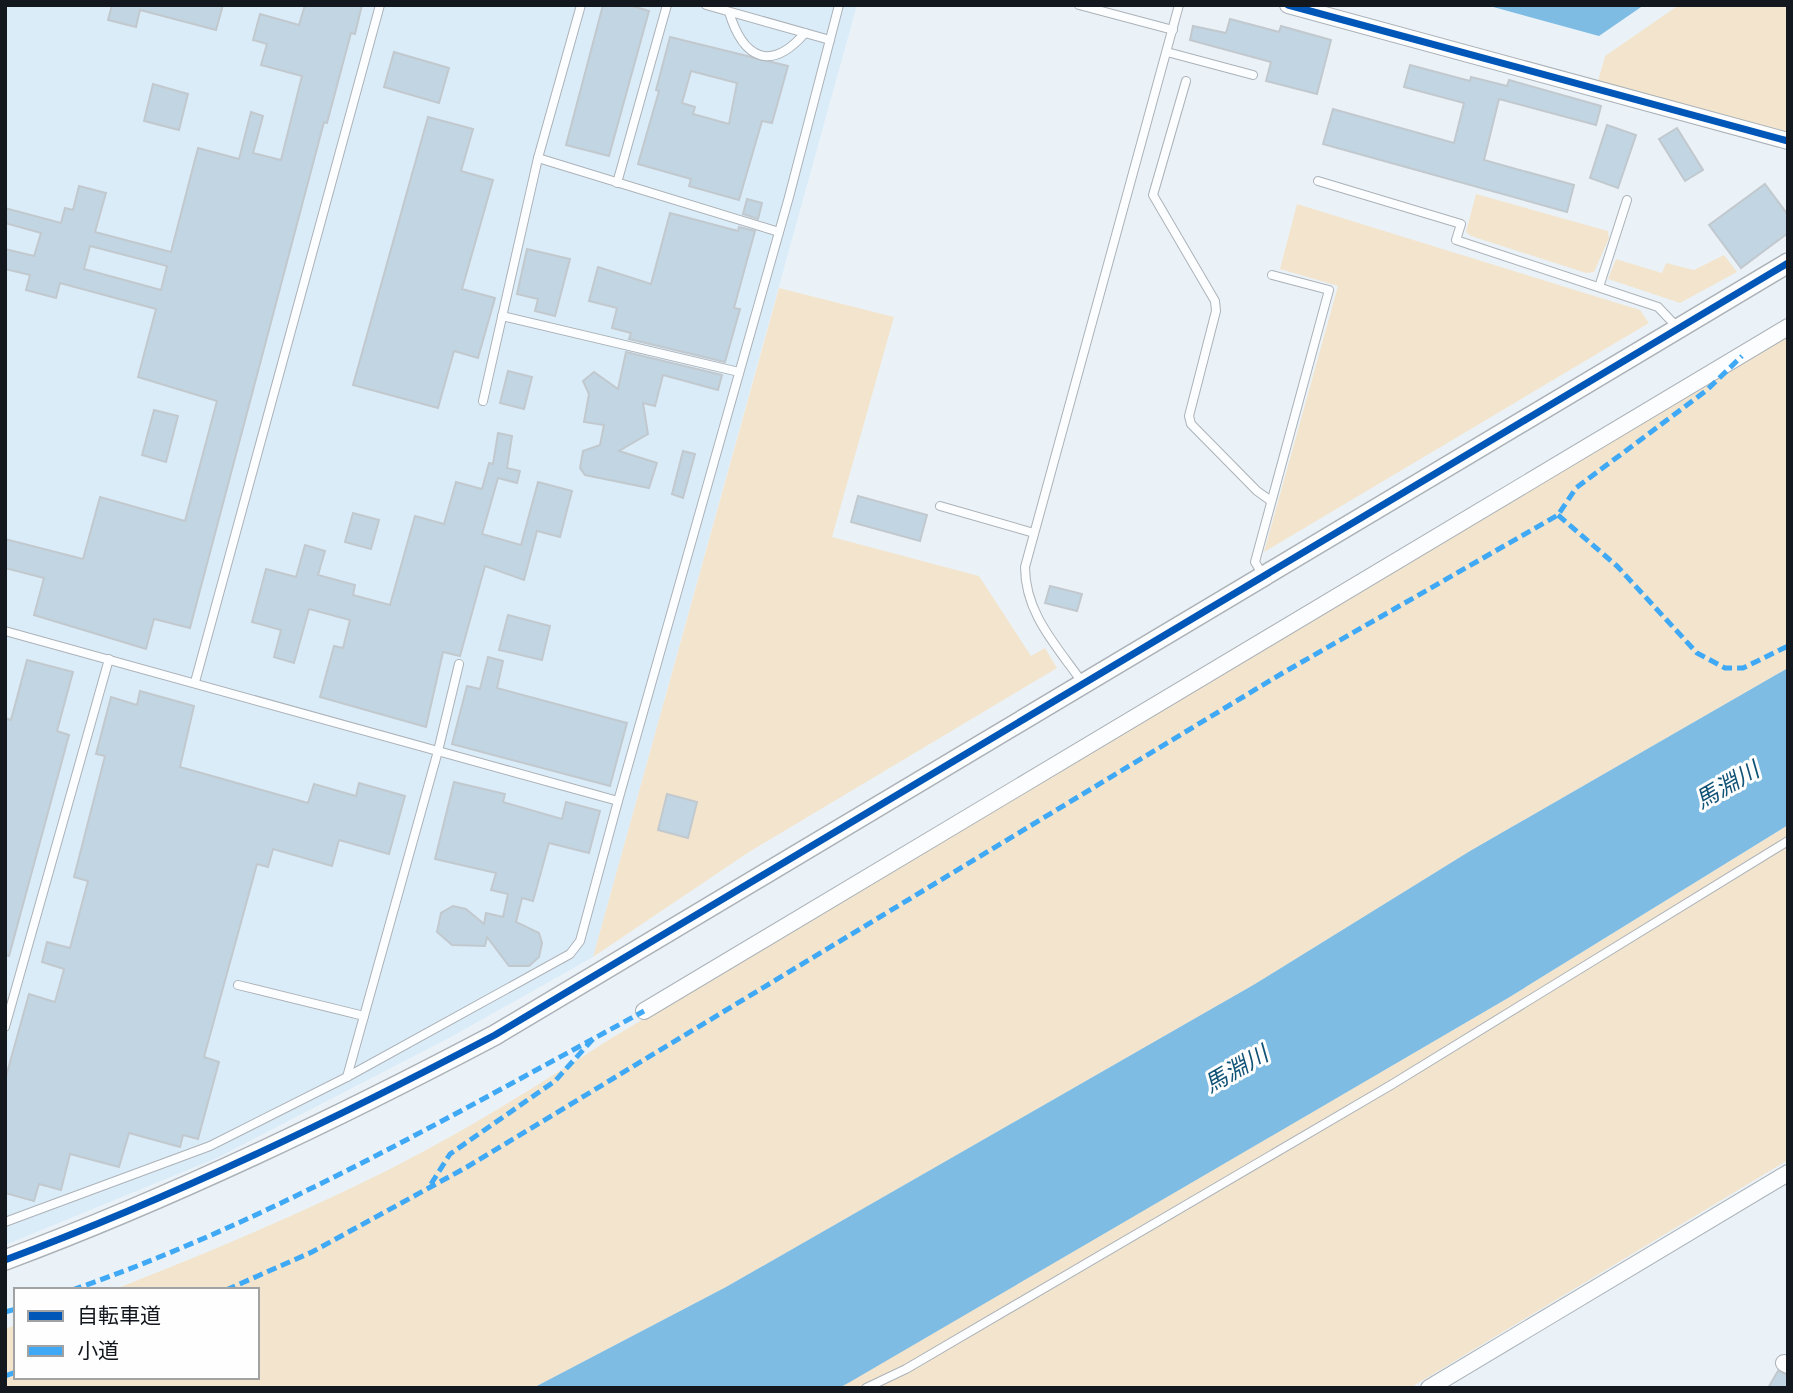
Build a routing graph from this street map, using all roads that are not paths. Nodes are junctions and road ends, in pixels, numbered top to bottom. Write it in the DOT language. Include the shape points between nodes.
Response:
graph roads {
  1 [pos="380,5"];
  2 [pos="582,5"];
  3 [pos="667,5"];
  4 [pos="706,5"];
  5 [pos="839,5"];
  6 [pos="1079,5"];
  7 [pos="1180,5"];
  8 [pos="1288,5"];
  9 [pos="729,12"];
  10 [pos="1173,30"];
  11 [pos="805,33"];
  12 [pos="830,40"];
  13 [pos="1167,52"];
  14 [pos="1253,75"];
  15 [pos="1186,81"];
  16 [pos="1788,141"];
  17 [pos="537,159"];
  18 [pos="1318,181"];
  19 [pos="617,183"];
  20 [pos="1627,200"];
  21 [pos="779,232"];
  22 [pos="1788,262"];
  23 [pos="1272,275"];
  24 [pos="1599,287"];
  25 [pos="502,316"];
  26 [pos="1788,327"];
  27 [pos="1678,328"];
  28 [pos="739,372"];
  29 [pos="483,401"];
  30 [pos="1271,501"];
  31 [pos="940,506"];
  32 [pos="1034,533"];
  33 [pos="1264,577"];
  34 [pos="5,631"];
  35 [pos="109,659"];
  36 [pos="459,664"];
  37 [pos="195,682"];
  38 [pos="1084,684"];
  39 [pos="438,751"];
  40 [pos="618,801"];
  41 [pos="1788,841"];
  42 [pos="238,985"];
  43 [pos="644,1011"];
  44 [pos="364,1016"];
  45 [pos="5,1027"];
  46 [pos="347,1077"];
  47 [pos="1788,1172"];
  48 [pos="5,1222"];
  49 [pos="5,1260"];
  50 [pos="866,1388"];
  51 [pos="1429,1388"];
  1 -- 37 [label="lane"];
  2 -- 17 [label="lane"];
  3 -- 19 [label="lane"];
  4 -- 9 [label="lane"];
  5 -- 12 [label="lane"];
  6 -- 10 [label="lane"];
  7 -- 10 [label="lane"];
  8 -- 16 [label="street"];
  9 -- 11 [label="lane"];
  9 -- 11 [label="lane" via="736,37 746,49 761,54 779,55"];
  10 -- 13 [label="lane"];
  11 -- 12 [label="lane"];
  12 -- 21 [label="lane"];
  13 -- 14 [label="lane"];
  13 -- 32 [label="lane"];
  15 -- 30 [label="lane" via="1153,195 1215,302 1189,416 1191,424"];
  17 -- 19 [label="lane"];
  17 -- 25 [label="lane"];
  18 -- 24 [label="lane" via="1461,224 1456,240"];
  19 -- 21 [label="lane"];
  20 -- 24 [label="lane"];
  21 -- 28 [label="lane"];
  22 -- 27 [label="street"];
  23 -- 30 [label="lane" via="1329,290"];
  24 -- 27 [label="lane" via="1658,307"];
  25 -- 28 [label="lane"];
  25 -- 29 [label="lane"];
  26 -- 43 [label="street"];
  27 -- 33 [label="street"];
  28 -- 40 [label="lane"];
  30 -- 33 [label="lane" via="1255,562"];
  31 -- 32 [label="lane"];
  32 -- 38 [label="lane" via="1025,567 1025,590 1034,614"];
  33 -- 38 [label="street"];
  34 -- 35 [label="lane"];
  35 -- 37 [label="lane"];
  35 -- 45 [label="lane"];
  36 -- 39 [label="lane"];
  37 -- 39 [label="lane"];
  38 -- 49 [label="street" via="482,1041 347,1113 199,1181"];
  39 -- 40 [label="lane"];
  39 -- 44 [label="lane"];
  40 -- 46 [label="lane" via="580,941 570,954"];
  41 -- 50 [label="lane" via="1391,1085 906,1369"];
  42 -- 44 [label="lane"];
  44 -- 46 [label="lane"];
  46 -- 48 [label="lane" via="210,1146"];
  47 -- 51 [label="street"];
}
